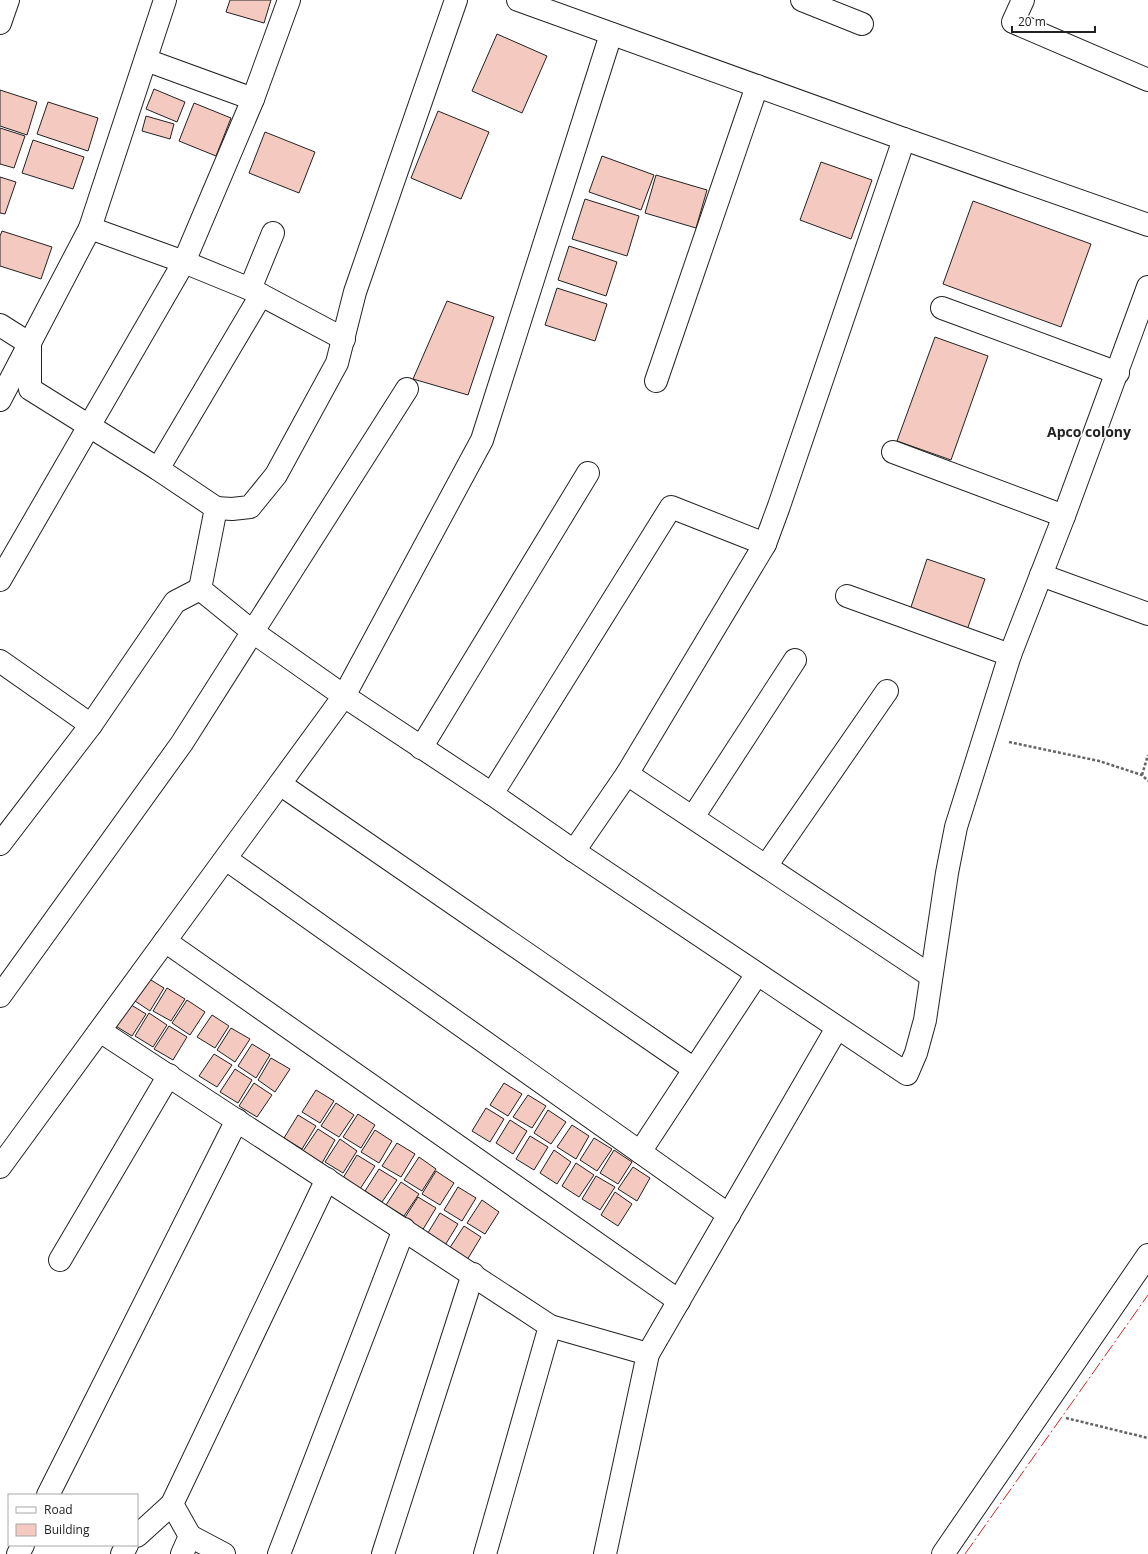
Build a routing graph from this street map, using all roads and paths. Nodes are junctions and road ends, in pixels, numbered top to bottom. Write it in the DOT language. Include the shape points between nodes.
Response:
graph roads {
  1 [pos="8,0"];
  2 [pos="165,0"];
  3 [pos="290,0"];
  4 [pos="456,0"];
  5 [pos="518,0"];
  6 [pos="802,0"];
  7 [pos="1023,0"];
  8 [pos="0,22"];
  9 [pos="862,24"];
  10 [pos="611,34"];
  11 [pos="146,60"];
  12 [pos="1148,80"];
  13 [pos="757,86"];
  14 [pos="253,99"];
  15 [pos="904,140"];
  16 [pos="1148,225"];
  17 [pos="90,228"];
  18 [pos="273,233"];
  19 [pos="184,262"];
  20 [pos="1148,287"];
  21 [pos="256,292"];
  22 [pos="942,308"];
  23 [pos="0,325"];
  24 [pos="344,339"];
  25 [pos="30,344"];
  26 [pos="1118,373"];
  27 [pos="656,381"];
  28 [pos="407,389"];
  29 [pos="0,400"];
  30 [pos="88,427"];
  31 [pos="893,452"];
  32 [pos="158,469"];
  33 [pos="588,473"];
  34 [pos="216,508"];
  35 [pos="1064,516"];
  36 [pos="765,544"];
  37 [pos="1041,575"];
  38 [pos="0,580"];
  39 [pos="200,589"];
  40 [pos="847,596"];
  41 [pos="1148,614"];
  42 [pos="253,632"];
  43 [pos="1010,655"];
  44 [pos="795,660"];
  45 [pos="0,661"];
  46 [pos="887,691"];
  47 [pos="344,696"];
  48 [pos="91,725"];
  49 [pos="984,737"];
  50 [pos="421,748"];
  51 [pos="1148,755"];
  52 [pos="627,774"];
  53 [pos="1142,776"];
  54 [pos="1148,781"];
  55 [pos="280,784"];
  56 [pos="492,794"];
  57 [pos="693,817"];
  58 [pos="0,844"];
  59 [pos="574,851"];
  60 [pos="226,859"];
  61 [pos="766,866"];
  62 [pos="165,941"];
  63 [pos="757,974"];
  64 [pos="931,976"];
  65 [pos="0,996"];
  66 [pos="837,1028"];
  67 [pos="100,1031"];
  68 [pos="694,1069"];
  69 [pos="169,1075"];
  70 [pos="237,1120"];
  71 [pos="640,1152"];
  72 [pos="0,1167"];
  73 [pos="328,1179"];
  74 [pos="729,1215"];
  75 [pos="404,1230"];
  76 [pos="1148,1256"];
  77 [pos="60,1260"];
  78 [pos="473,1274"];
  79 [pos="679,1301"];
  80 [pos="550,1326"];
  81 [pos="648,1354"];
  82 [pos="1040,1412"];
  83 [pos="1148,1438"];
  84 [pos="49,1494"];
  85 [pos="172,1504"];
  86 [pos="138,1535"];
  87 [pos="186,1545"];
  88 [pos="224,1554"];
  89 [pos="279,1554"];
  90 [pos="383,1554"];
  91 [pos="485,1554"];
  92 [pos="605,1554"];
  93 [pos="943,1554"];
  1 -- 8 [label="street"];
  2 -- 11 [label="street"];
  3 -- 14 [label="street"];
  4 -- 24 [label="street" via="355,292"];
  5 -- 10 [label="street"];
  6 -- 9 [label="street"];
  7 -- 12 [label="street" via="1013,22"];
  10 -- 13 [label="street"];
  10 -- 47 [label="street" via="482,440"];
  11 -- 14 [label="street"];
  11 -- 17 [label="street"];
  13 -- 15 [label="street"];
  13 -- 27 [label="street"];
  14 -- 19 [label="street"];
  15 -- 16 [label="street"];
  15 -- 36 [label="street"];
  17 -- 19 [label="street"];
  17 -- 25 [label="street"];
  18 -- 21 [label="street"];
  19 -- 21 [label="street"];
  19 -- 30 [label="street"];
  20 -- 26 [label="street"];
  21 -- 24 [label="street"];
  21 -- 32 [label="street"];
  22 -- 26 [label="street"];
  23 -- 25 [label="street"];
  24 -- 34 [label="street" via="337,363 276,475 250,507"];
  25 -- 29 [label="street"];
  25 -- 30 [label="street" via="30,389"];
  26 -- 35 [label="street"];
  28 -- 42 [label="street"];
  30 -- 32 [label="street"];
  30 -- 38 [label="street"];
  31 -- 35 [label="street"];
  32 -- 34 [label="street"];
  33 -- 50 [label="street"];
  34 -- 39 [label="street"];
  35 -- 37 [label="street"];
  36 -- 52 [label="street"];
  36 -- 56 [label="street" via="671,507"];
  37 -- 41 [label="street"];
  37 -- 43 [label="street"];
  39 -- 42 [label="street"];
  39 -- 48 [label="street" via="175,602"];
  40 -- 43 [label="street"];
  42 -- 47 [label="street"];
  42 -- 65 [label="street" via="182,743"];
  43 -- 49 [label="street"];
  44 -- 57 [label="street"];
  45 -- 48 [label="street"];
  46 -- 61 [label="street"];
  47 -- 50 [label="street"];
  47 -- 55 [label="street"];
  48 -- 58 [label="street"];
  49 -- 53 [label="path" via="1099,761"];
  49 -- 64 [label="street" via="956,827"];
  50 -- 56 [label="street"];
  51 -- 53 [label="path"];
  52 -- 57 [label="street"];
  52 -- 59 [label="street"];
  53 -- 54 [label="path"];
  55 -- 60 [label="street"];
  55 -- 68 [label="street"];
  56 -- 59 [label="street"];
  57 -- 61 [label="street"];
  59 -- 63 [label="street"];
  60 -- 62 [label="street"];
  60 -- 71 [label="street"];
  61 -- 64 [label="street"];
  62 -- 67 [label="street"];
  62 -- 79 [label="street"];
  63 -- 66 [label="street"];
  63 -- 68 [label="street"];
  64 -- 66 [label="street" via="925,1020 907,1074"];
  66 -- 74 [label="street"];
  67 -- 69 [label="street"];
  67 -- 72 [label="street"];
  68 -- 71 [label="street"];
  69 -- 70 [label="street"];
  69 -- 77 [label="street"];
  70 -- 73 [label="street"];
  70 -- 84 [label="street"];
  71 -- 74 [label="street"];
  73 -- 75 [label="street"];
  73 -- 85 [label="street"];
  74 -- 79 [label="street"];
  75 -- 78 [label="street"];
  75 -- 89 [label="street"];
  76 -- 82 [label="street"];
  78 -- 80 [label="street"];
  78 -- 90 [label="street"];
  79 -- 81 [label="street"];
  80 -- 81 [label="street"];
  80 -- 91 [label="street"];
  81 -- 92 [label="street"];
  82 -- 83 [label="path"];
  82 -- 93 [label="street"];
  85 -- 86 [label="street"];
  85 -- 87 [label="street"];
  87 -- 88 [label="street"];
}
